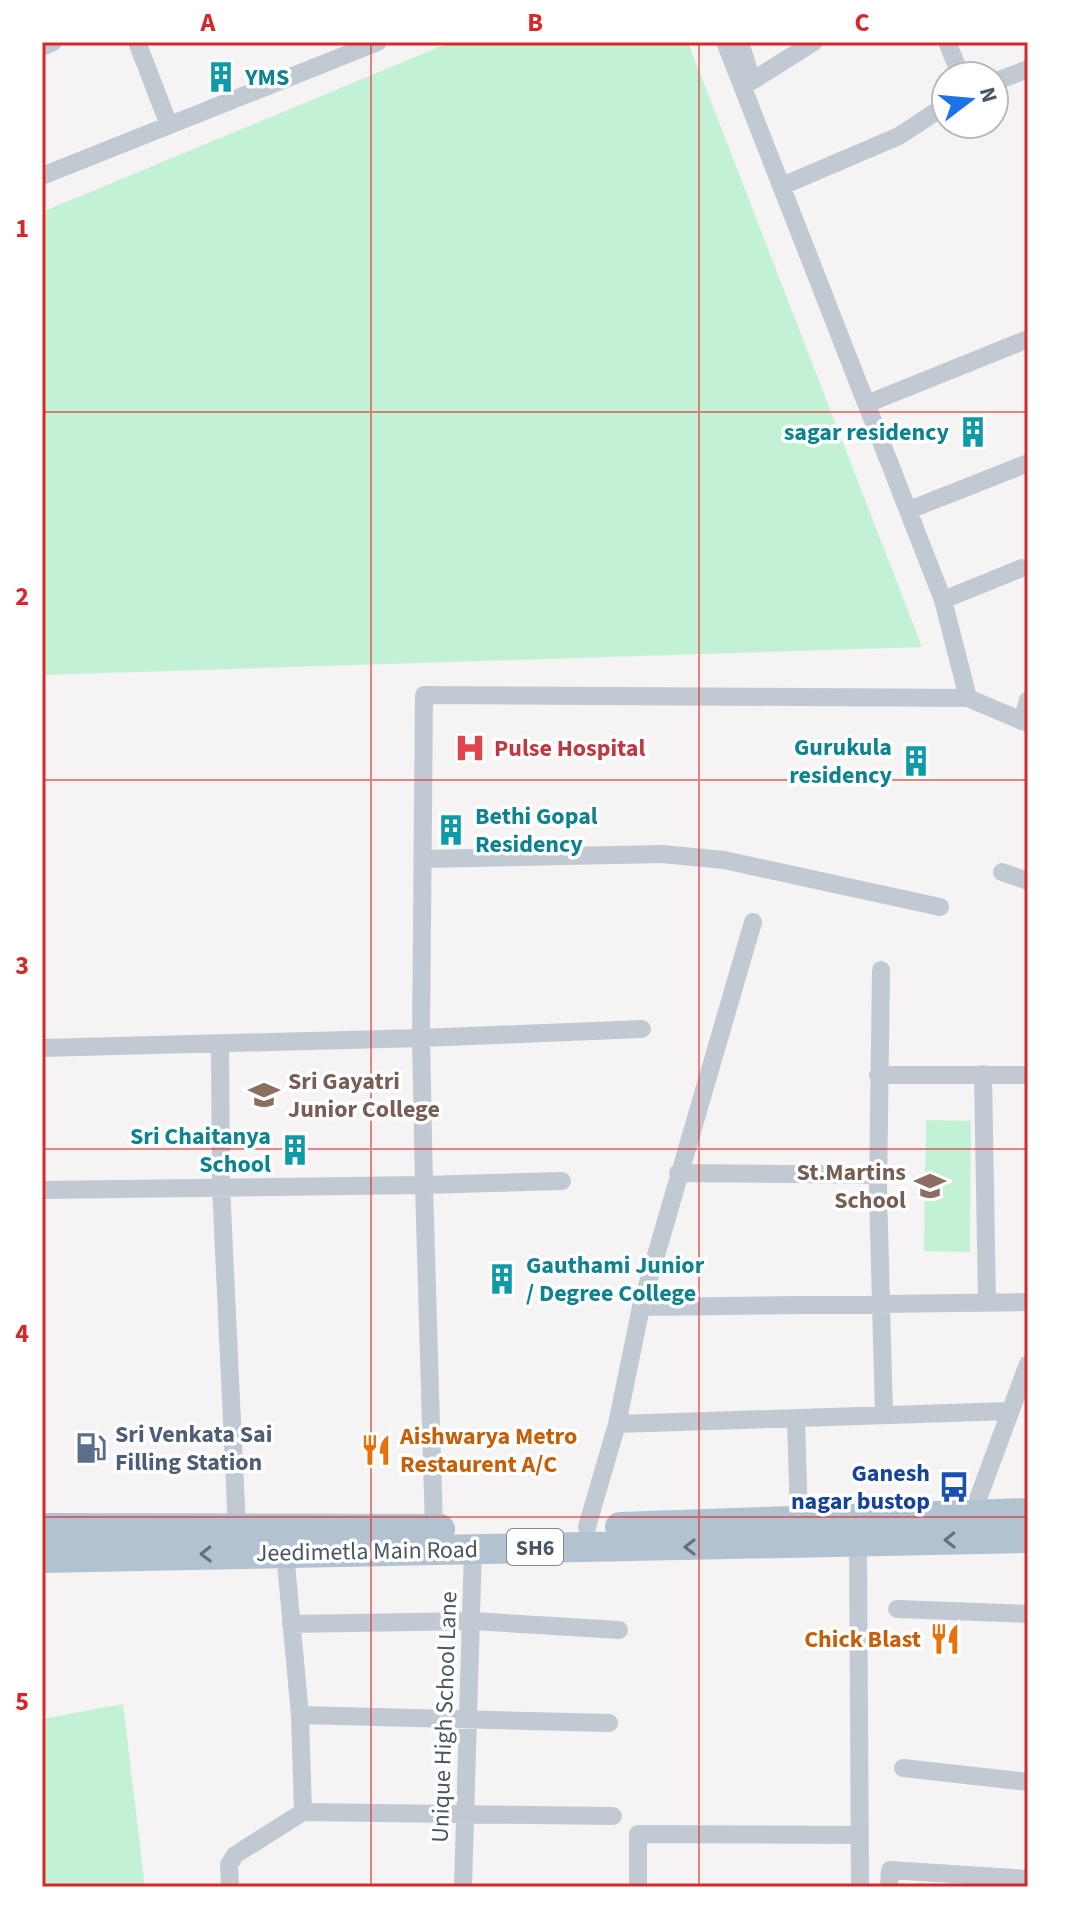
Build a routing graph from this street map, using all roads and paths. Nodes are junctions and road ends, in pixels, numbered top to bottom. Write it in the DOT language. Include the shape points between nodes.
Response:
graph roads {
  1 [pos="53,42"];
  2 [pos="137,42"];
  3 [pos="378,42"];
  4 [pos="725,42"];
  5 [pos="740,42"];
  6 [pos="814,42"];
  7 [pos="42,47"];
  8 [pos="930,116"];
  9 [pos="169,125"];
  10 [pos="42,176"];
  11 [pos="782,186"];
  12 [pos="1028,339"];
  13 [pos="869,403"];
  14 [pos="1028,463"];
  15 [pos="909,510"];
  16 [pos="1022,568"];
  17 [pos="943,600"];
  18 [pos="968,698"];
  19 [pos="1028,700"];
  20 [pos="1025,722"];
  21 [pos="423,859"];
  22 [pos="1002,872"];
  23 [pos="1028,881"];
  24 [pos="940,907"];
  25 [pos="753,922"];
  26 [pos="881,970"];
  27 [pos="642,1029"];
  28 [pos="421,1038"];
  29 [pos="220,1046"];
  30 [pos="42,1048"];
  31 [pos="983,1074"];
  32 [pos="878,1075"];
  33 [pos="1028,1075"];
  34 [pos="678,1173"];
  35 [pos="878,1175"];
  36 [pos="562,1181"];
  37 [pos="424,1185"];
  38 [pos="221,1186"];
  39 [pos="42,1190"];
  40 [pos="987,1302"];
  41 [pos="1028,1302"];
  42 [pos="881,1305"];
  43 [pos="641,1307"];
  44 [pos="1028,1364"];
  45 [pos="1009,1411"];
  46 [pos="884,1415"];
  47 [pos="796,1420"];
  48 [pos="617,1424"];
  49 [pos="1028,1513"];
  50 [pos="972,1515"];
  51 [pos="799,1521"];
  52 [pos="587,1527"];
  53 [pos="42,1528"];
  54 [pos="237,1529"];
  55 [pos="434,1529"];
  56 [pos="745,1535"];
  57 [pos="1028,1538"];
  58 [pos="858,1542"];
  59 [pos="473,1548"];
  60 [pos="285,1553"];
  61 [pos="42,1558"];
  62 [pos="897,1609"];
  63 [pos="1028,1614"];
  64 [pos="473,1621"];
  65 [pos="291,1624"];
  66 [pos="619,1630"];
  67 [pos="300,1715"];
  68 [pos="469,1719"];
  69 [pos="609,1723"];
  70 [pos="903,1768"];
  71 [pos="1028,1782"];
  72 [pos="303,1812"];
  73 [pos="462,1815"];
  74 [pos="613,1816"];
  75 [pos="860,1835"];
  76 [pos="1028,1879"];
  77 [pos="230,1887"];
  78 [pos="463,1887"];
  79 [pos="638,1887"];
  80 [pos="860,1887"];
  81 [pos="889,1887"];
  1 -- 7 [label="street"];
  2 -- 9 [label="street"];
  3 -- 9 [label="street"];
  4 -- 11 [label="street"];
  5 -- 6 [label="street" via="752,81"];
  8 -- 11 [label="street" via="899,136"];
  9 -- 10 [label="street"];
  11 -- 13 [label="street"];
  12 -- 13 [label="street"];
  13 -- 15 [label="street"];
  14 -- 15 [label="street"];
  15 -- 17 [label="street"];
  16 -- 17 [label="street"];
  17 -- 18 [label="street"];
  18 -- 20 [label="street"];
  18 -- 21 [label="street" via="424,695"];
  19 -- 20 [label="street"];
  21 -- 24 [label="street" via="724,860"];
  21 -- 28 [label="street"];
  22 -- 23 [label="street"];
  25 -- 34 [label="street"];
  26 -- 32 [label="street"];
  27 -- 28 [label="street"];
  28 -- 29 [label="street"];
  28 -- 37 [label="street"];
  29 -- 30 [label="street"];
  29 -- 38 [label="street"];
  31 -- 32 [label="street"];
  31 -- 33 [label="street"];
  31 -- 40 [label="street"];
  32 -- 35 [label="street"];
  34 -- 35 [label="street"];
  34 -- 43 [label="street"];
  35 -- 42 [label="street"];
  36 -- 37 [label="street"];
  37 -- 38 [label="street"];
  37 -- 55 [label="street"];
  38 -- 39 [label="street"];
  38 -- 54 [label="street"];
  40 -- 41 [label="street"];
  40 -- 42 [label="street"];
  42 -- 43 [label="street"];
  42 -- 46 [label="street"];
  43 -- 48 [label="street"];
  44 -- 45 [label="street"];
  45 -- 46 [label="street"];
  45 -- 50 [label="street"];
  46 -- 47 [label="street"];
  47 -- 48 [label="street"];
  47 -- 51 [label="street"];
  48 -- 52 [label="street"];
  49 -- 50 [label="main road, Jeedimetla Main Road / SH6"];
  50 -- 51 [label="main road, Jeedimetla Main Road / SH6"];
  51 -- 56 [label="main road, Jeedimetla Main Road / SH6"];
  52 -- 55 [label="main road, Jeedimetla Main Road / SH6"];
  52 -- 56 [label="main road, Jeedimetla Main Road / SH6"];
  53 -- 54 [label="main road, Jeedimetla Main Road / SH6"];
  54 -- 55 [label="main road, Jeedimetla Main Road / SH6"];
  56 -- 58 [label="main road, Jeedimetla Main Road / SH6"];
  56 -- 59 [label="main road, Jeedimetla Main Road / SH6, one-way"];
  57 -- 58 [label="main road, Jeedimetla Main Road / SH6, one-way"];
  58 -- 75 [label="street"];
  59 -- 60 [label="main road, Jeedimetla Main Road / SH6"];
  59 -- 64 [label="street, Unique High School Lane"];
  60 -- 61 [label="main road, Jeedimetla Main Road / SH6, one-way"];
  60 -- 65 [label="street"];
  62 -- 63 [label="street"];
  64 -- 65 [label="street"];
  64 -- 66 [label="street"];
  64 -- 68 [label="street, Unique High School Lane"];
  65 -- 67 [label="street"];
  67 -- 68 [label="street"];
  67 -- 72 [label="street"];
  68 -- 69 [label="street"];
  68 -- 73 [label="street, Unique High School Lane"];
  70 -- 71 [label="street"];
  72 -- 73 [label="street"];
  72 -- 77 [label="street" via="235,1855 229,1865"];
  73 -- 74 [label="street"];
  73 -- 78 [label="street, Unique High School Lane"];
  75 -- 79 [label="street" via="638,1834"];
  75 -- 80 [label="street"];
  76 -- 81 [label="street" via="890,1870"];
}
